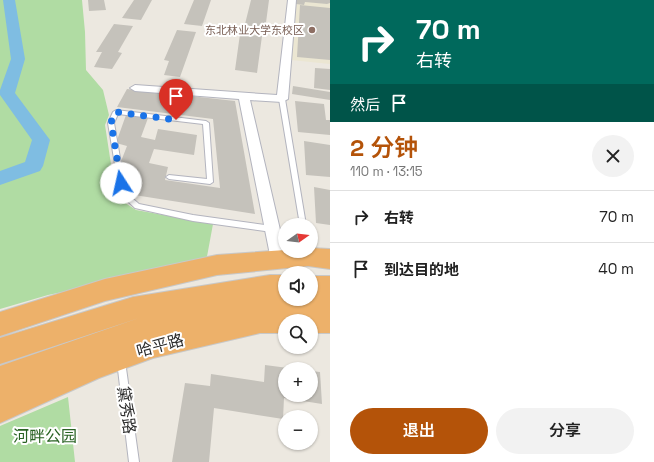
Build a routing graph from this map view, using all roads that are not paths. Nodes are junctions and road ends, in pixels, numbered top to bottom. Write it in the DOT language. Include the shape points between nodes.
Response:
graph roads {
  1 [pos="292,0"];
  2 [pos="135,88"];
  3 [pos="244,96"];
  4 [pos="282,99"];
  5 [pos="169,177"];
  6 [pos="302,218"];
  7 [pos="272,229"];
  8 [pos="297,258"];
  9 [pos="279,260"];
  10 [pos="278,285"];
  11 [pos="318,286"];
  12 [pos="330,287"];
  13 [pos="330,307"];
  14 [pos="330,321"];
  15 [pos="4,322"];
  16 [pos="120,357"];
  17 [pos="12,369"];
  18 [pos="0,408"];
  19 [pos="134,462"];
  1 -- 4 [label="street"];
  2 -- 3 [label="street"];
  3 -- 4 [label="street"];
  3 -- 7 [label="street"];
  4 -- 6 [label="lane"];
  5 -- 7 [label="lane" via="210,182 206,123 116,112 111,122 123,194 137,206 193,218"];
  7 -- 9 [label="street"];
  8 -- 9 [label="highway"];
  9 -- 15 [label="highway" via="217,265 105,290"];
  10 -- 17 [label="highway, 哈平路" via="132,308"];
  11 -- 12 [label="highway"];
  13 -- 17 [label="highway, 哈平路" via="281,303 140,330"];
  14 -- 16 [label="highway, 哈平路" via="260,321 153,345"];
  16 -- 17 [label="highway, 哈平路" via="93,367"];
  16 -- 19 [label="lane, 黛秀路"];
  17 -- 18 [label="highway, 哈平路"];
}
